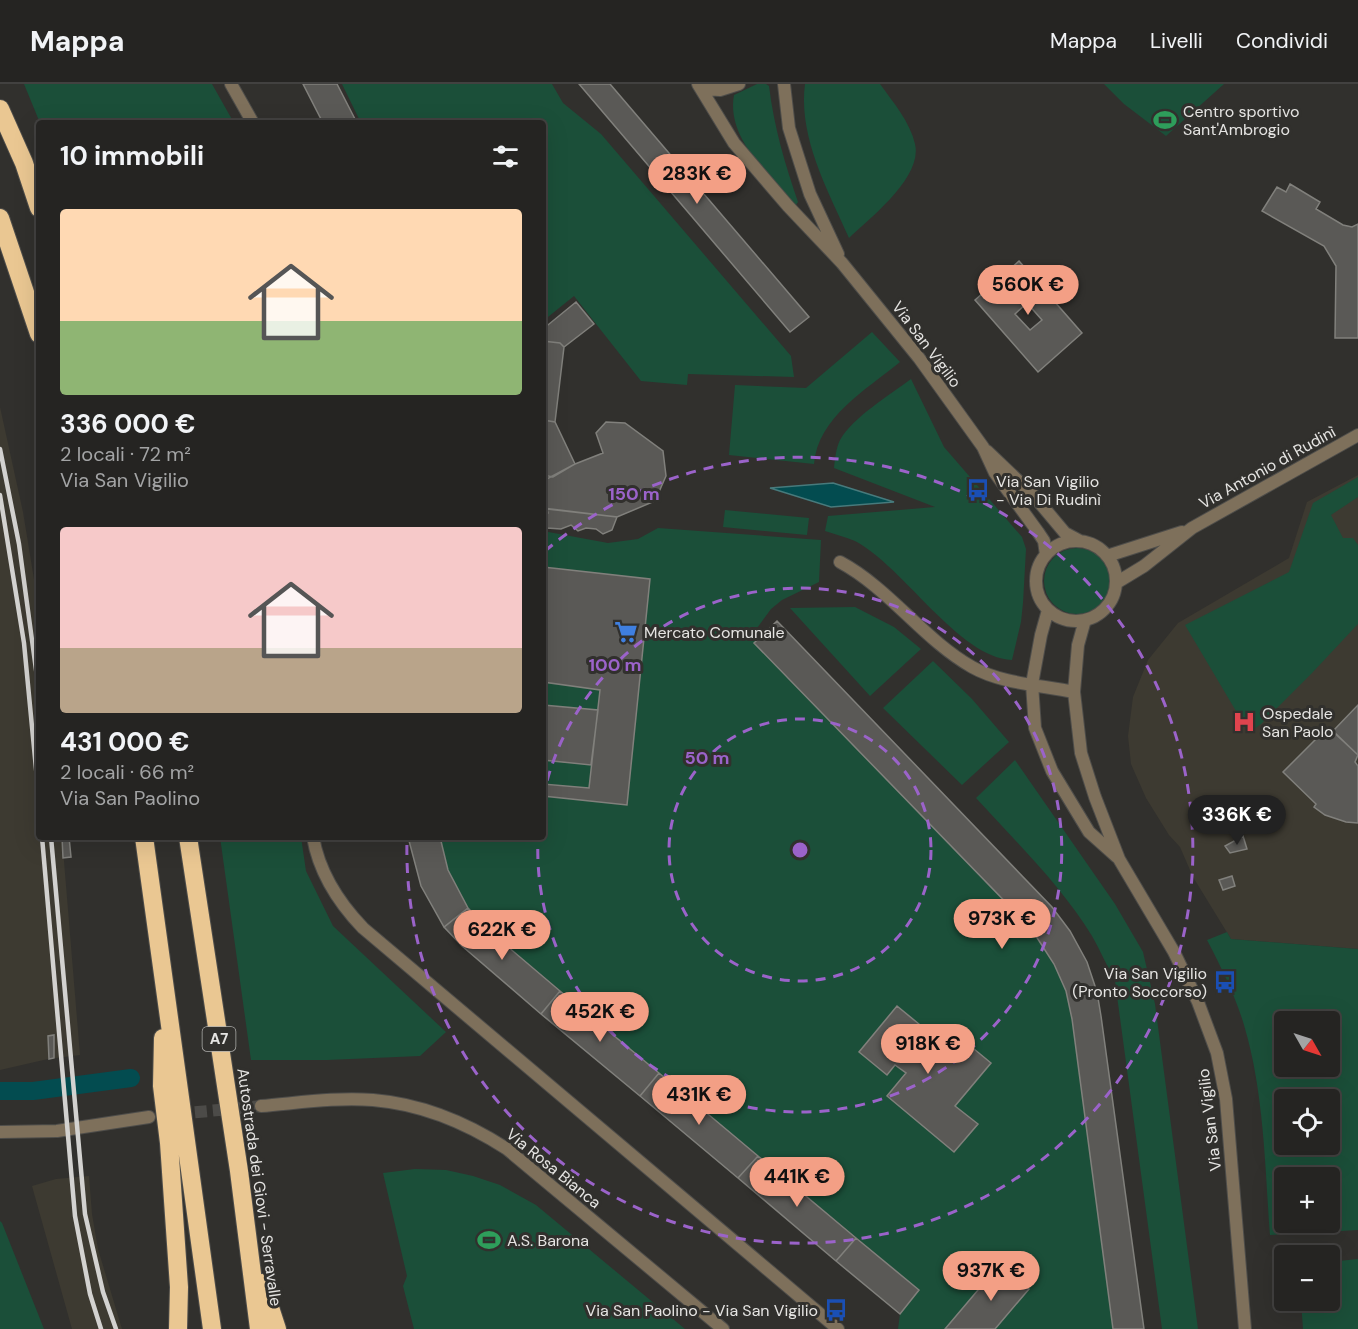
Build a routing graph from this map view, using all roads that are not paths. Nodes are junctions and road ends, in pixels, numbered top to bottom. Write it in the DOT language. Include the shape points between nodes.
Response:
graph roads {
  1 [pos="231,84"];
  2 [pos="739,84"];
  3 [pos="783,84"];
  4 [pos="701,86"];
  5 [pos="0,109"];
  6 [pos="251,120"];
  7 [pos="36,199"];
  8 [pos="0,218"];
  9 [pos="842,263"];
  10 [pos="36,325"];
  11 [pos="1358,435"];
  12 [pos="983,447"];
  13 [pos="1192,528"];
  14 [pos="1080,541"];
  15 [pos="1046,555"];
  16 [pos="1107,556"];
  17 [pos="840,562"];
  18 [pos="1116,584"];
  19 [pos="1048,610"];
  20 [pos="1085,620"];
  21 [pos="1032,684"];
  22 [pos="1074,692"];
  23 [pos="144,840"];
  24 [pos="188,840"];
  25 [pos="313,840"];
  26 [pos="1119,859"];
  27 [pos="164,985"];
  28 [pos="261,1106"];
  29 [pos="148,1117"];
  30 [pos="0,1132"];
  31 [pos="249,1241"];
  32 [pos="178,1329"];
  33 [pos="212,1329"];
  34 [pos="259,1329"];
  35 [pos="277,1329"];
  36 [pos="723,1329"];
  37 [pos="838,1329"];
  38 [pos="1245,1329"];
  1 -- 6 [label="street"];
  2 -- 4 [label="street" via="720,90"];
  3 -- 9 [label="street, Via San Vigilio" via="789,128 810,194"];
  4 -- 9 [label="street, Via San Vigilio" via="734,143"];
  5 -- 7 [label="highway"];
  8 -- 10 [label="highway"];
  9 -- 12 [label="street, Via San Vigilio" via="919,358"];
  11 -- 13 [label="street, Via Antonio di Rudinì"];
  12 -- 14 [label="street, Via San Vigilio" via="1034,496 1065,533"];
  12 -- 15 [label="street, Via San Vigilio" via="995,473 1044,541"];
  13 -- 16 [label="street, Via Antonio di Rudinì"];
  13 -- 18 [label="street, Via Antonio di Rudinì"];
  14 -- 15 [label="street" via="1060,544"];
  14 -- 16 [label="street"];
  15 -- 19 [label="street" via="1036,584"];
  16 -- 18 [label="street"];
  17 -- 21 [label="street" via="860,572 937,642 972,667"];
  18 -- 20 [label="street" via="1108,605"];
  19 -- 20 [label="street" via="1064,619"];
  19 -- 21 [label="street, Via San Vigilio"];
  20 -- 22 [label="street, Via San Vigilio" via="1078,645"];
  21 -- 22 [label="street"];
  21 -- 26 [label="street, Via San Vigilio" via="1035,728 1052,771 1089,832"];
  22 -- 26 [label="street, Via San Vigilio" via="1081,753"];
  23 -- 27 [label="highway"];
  24 -- 31 [label="highway, Autostrada dei Giovi - Serravalle / A7"];
  25 -- 37 [label="street" via="331,886 363,928"];
  26 -- 38 [label="street, Via San Vigilio" via="1174,952 1216,1053 1226,1099"];
  27 -- 32 [label="highway" via="162,1086 179,1287"];
  27 -- 33 [label="highway"];
  28 -- 36 [label="street, Via Rosa Bianca" via="373,1100 417,1108 482,1132"];
  29 -- 30 [label="street" via="57,1131"];
  31 -- 34 [label="highway, Autostrada dei Giovi - Serravalle / A7"];
  31 -- 35 [label="highway, A7"];
}
